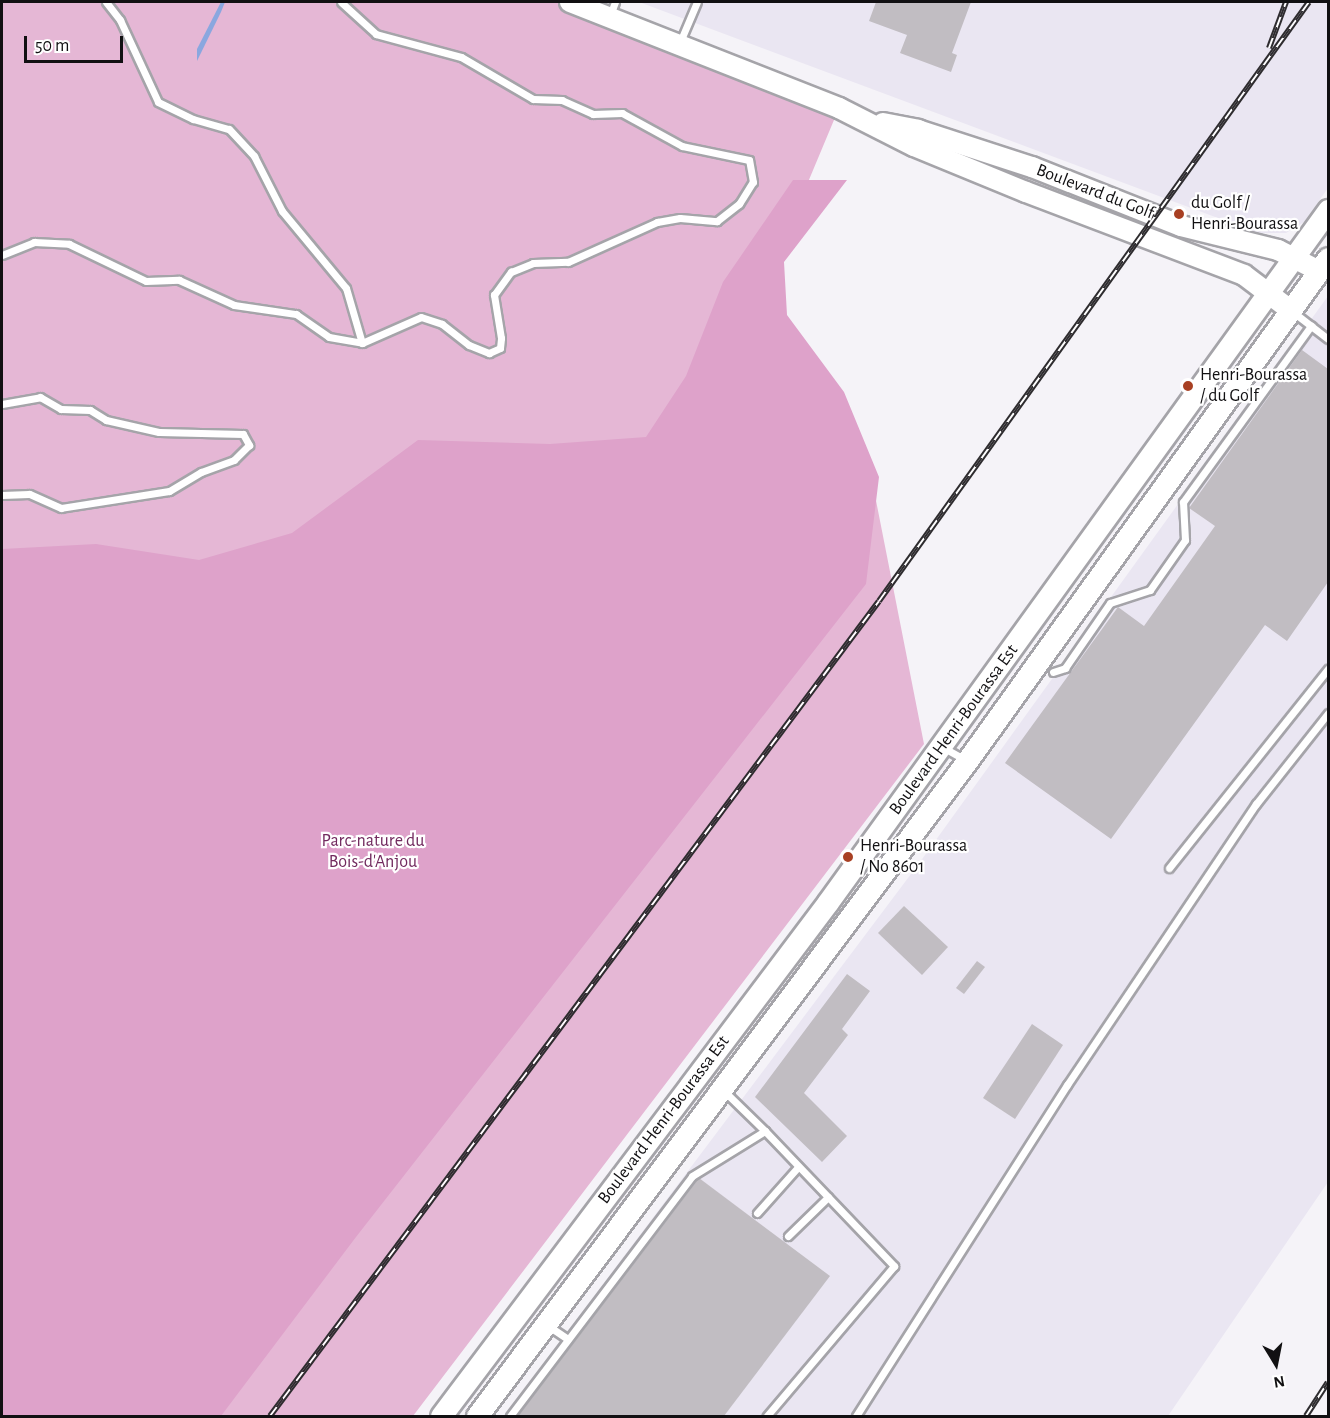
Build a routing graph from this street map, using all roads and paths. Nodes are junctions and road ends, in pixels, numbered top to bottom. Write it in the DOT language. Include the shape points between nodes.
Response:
graph roads {
  1 [pos="105,2"];
  2 [pos="341,2"];
  3 [pos="570,2"];
  4 [pos="697,2"];
  5 [pos="612,9"];
  6 [pos="679,45"];
  7 [pos="868,121"];
  8 [pos="1329,210"];
  9 [pos="2,255"];
  10 [pos="1294,258"];
  11 [pos="1324,265"];
  12 [pos="1268,292"];
  13 [pos="1289,309"];
  14 [pos="1311,326"];
  15 [pos="1329,339"];
  16 [pos="363,342"];
  17 [pos="2,404"];
  18 [pos="2,495"];
  19 [pos="1329,669"];
  20 [pos="1053,672"];
  21 [pos="1329,713"];
  22 [pos="942,747"];
  23 [pos="967,761"];
  24 [pos="1169,868"];
  25 [pos="725,1063"];
  26 [pos="723,1090"];
  27 [pos="765,1131"];
  28 [pos="798,1167"];
  29 [pos="828,1197"];
  30 [pos="757,1213"];
  31 [pos="788,1236"];
  32 [pos="546,1324"];
  33 [pos="568,1339"];
  34 [pos="441,1416"];
  35 [pos="477,1416"];
  36 [pos="510,1416"];
  37 [pos="767,1416"];
  38 [pos="856,1416"];
  1 -- 16 [label="lane" via="120,20 158,102 193,119 229,129 254,156 282,211 346,288"];
  2 -- 16 [label="lane" via="376,34 461,57 533,99 562,100 593,114 622,113 682,146 749,160 753,172 749,192 724,218 657,222 568,262 533,264 511,272 494,295 501,338 500,348 494,352 479,351 442,324 421,317"];
  3 -- 5 [label="street, Boulevard du Golf"];
  4 -- 6 [label="lane"];
  5 -- 6 [label="street, Boulevard du Golf"];
  6 -- 7 [label="street, Boulevard du Golf"];
  7 -- 10 [label="street, Boulevard du Golf" via="918,130 991,153 1181,226 1278,250"];
  7 -- 12 [label="street, Boulevard du Golf" via="924,150 1245,275"];
  8 -- 10 [label="main road, Boulevard Henri-Bourassa Est"];
  9 -- 16 [label="lane" via="26,243 69,244 146,281 179,280 221,301 254,310 287,311 329,337"];
  10 -- 11 [label="street, Boulevard du Golf"];
  10 -- 12 [label="main road, Boulevard Henri-Bourassa Est"];
  11 -- 13 [label="main road, Boulevard Henri-Bourassa Est"];
  12 -- 13 [label="street, Boulevard du Golf"];
  12 -- 22 [label="main road, Boulevard Henri-Bourassa Est"];
  13 -- 14 [label="lane"];
  13 -- 23 [label="main road, Boulevard Henri-Bourassa Est"];
  14 -- 15 [label="lane"];
  14 -- 20 [label="lane" via="1184,502 1185,540 1149,590 1110,603 1065,668"];
  17 -- 18 [label="lane" via="40,397 61,409 90,410 106,420 159,432 234,432 248,438 249,445 234,460 169,490 61,508 29,494"];
  19 -- 24 [label="lane"];
  21 -- 38 [label="lane" via="1250,813 1067,1085"];
  22 -- 23 [label="lane"];
  22 -- 25 [label="main road, Boulevard Henri-Bourassa Est"];
  23 -- 25 [label="main road, Boulevard Henri-Bourassa Est"];
  25 -- 26 [label="main road, Boulevard Henri-Bourassa Est"];
  25 -- 34 [label="main road, Boulevard Henri-Bourassa Est"];
  26 -- 27 [label="lane"];
  26 -- 32 [label="main road, Boulevard Henri-Bourassa Est"];
  27 -- 28 [label="lane"];
  27 -- 33 [label="lane" via="692,1176"];
  28 -- 29 [label="lane"];
  28 -- 30 [label="lane"];
  29 -- 31 [label="lane"];
  29 -- 37 [label="lane" via="894,1266"];
  32 -- 33 [label="lane"];
  32 -- 35 [label="main road, Boulevard Henri-Bourassa Est"];
  33 -- 36 [label="lane"];
}
